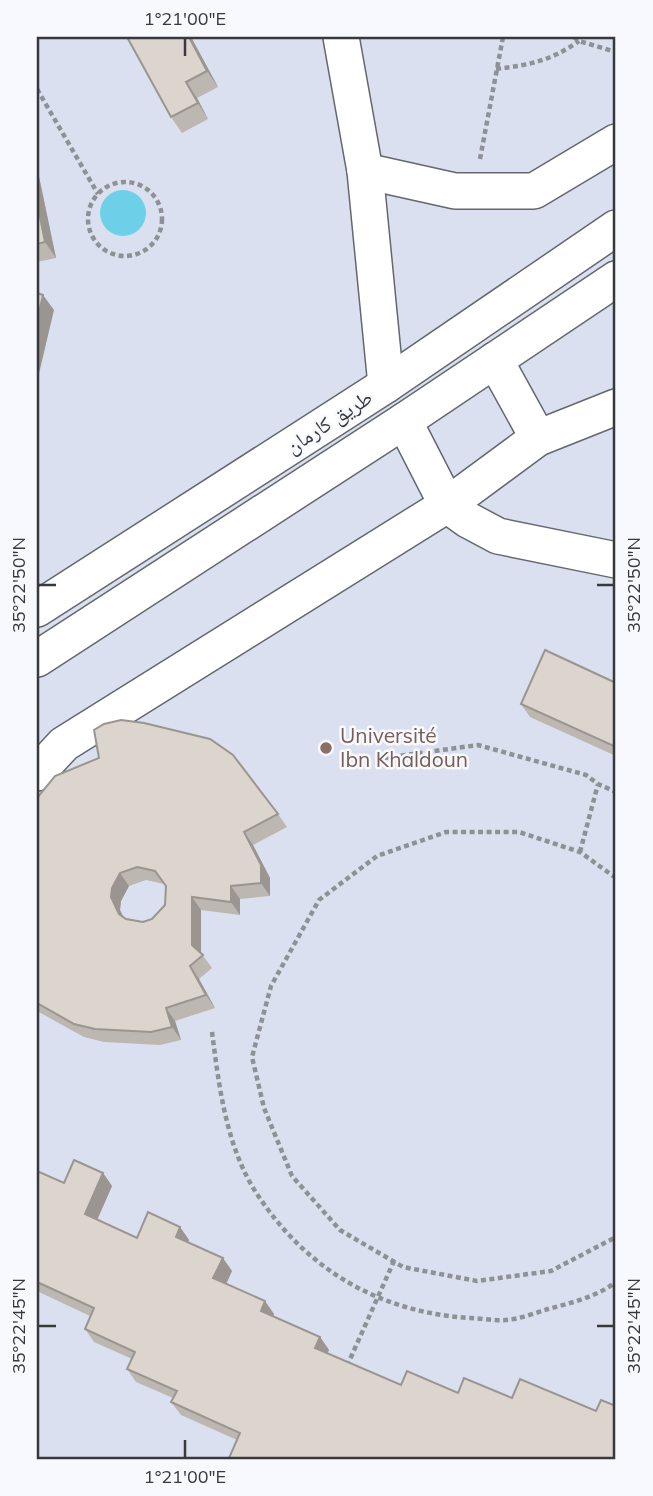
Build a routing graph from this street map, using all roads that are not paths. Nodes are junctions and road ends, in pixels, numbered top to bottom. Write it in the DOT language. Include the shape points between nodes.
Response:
graph roads {
  1 [pos="341,37"];
  2 [pos="616,142"];
  3 [pos="365,171"];
  4 [pos="616,229"];
  5 [pos="616,279"];
  6 [pos="495,360"];
  7 [pos="386,385"];
  8 [pos="616,407"];
  9 [pos="404,421"];
  10 [pos="538,438"];
  11 [pos="447,505"];
  12 [pos="616,561"];
  13 [pos="37,609"];
  14 [pos="37,659"];
  15 [pos="37,773"];
  1 -- 3 [label="street"];
  2 -- 3 [label="street" via="534,191 455,191"];
  3 -- 7 [label="street"];
  4 -- 7 [label="street, طريق كارمان"];
  5 -- 6 [label="street, طريق كارمان"];
  6 -- 9 [label="street, طريق كارمان"];
  6 -- 10 [label="street"];
  7 -- 13 [label="street, طريق كارمان"];
  8 -- 10 [label="street"];
  9 -- 11 [label="street"];
  9 -- 14 [label="street, طريق كارمان"];
  10 -- 11 [label="street"];
  11 -- 12 [label="street" via="498,537"];
  11 -- 15 [label="street" via="64,744"];
}
